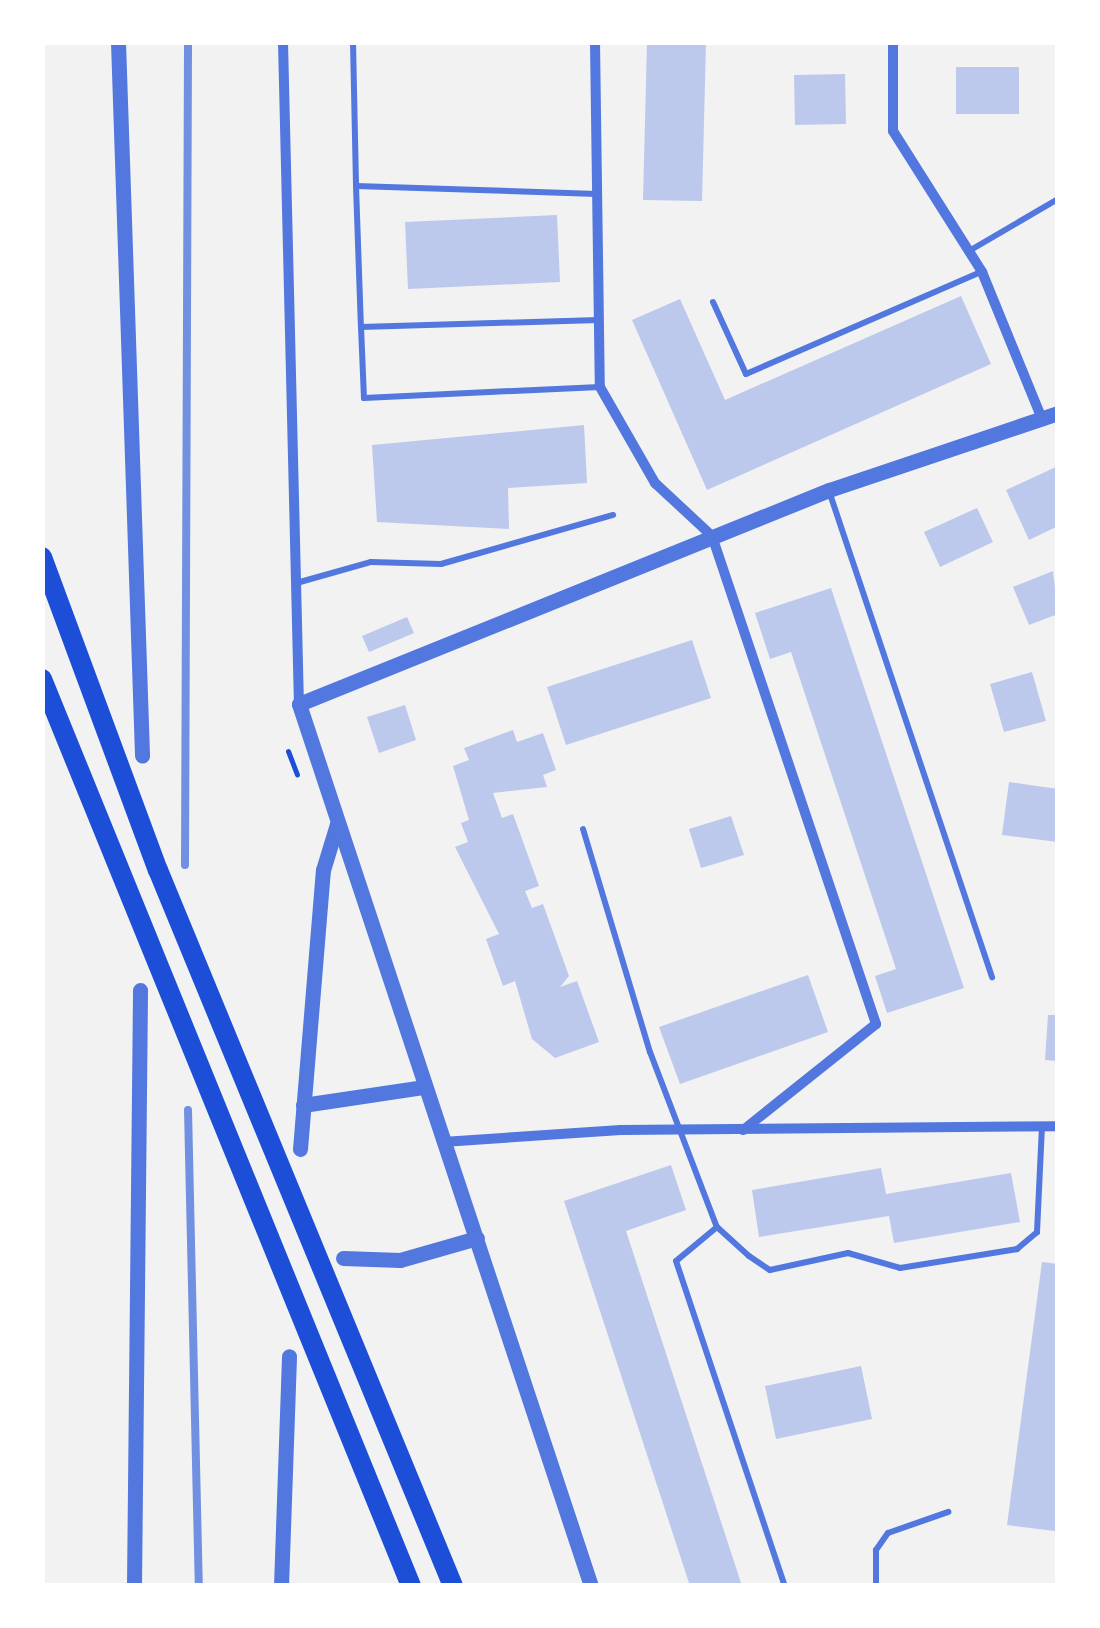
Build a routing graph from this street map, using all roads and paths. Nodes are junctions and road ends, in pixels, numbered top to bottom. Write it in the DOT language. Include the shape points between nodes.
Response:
graph roads {
  1 [pos="118,42"];
  2 [pos="283,42"];
  3 [pos="353,42"];
  4 [pos="595,42"];
  5 [pos="893,42"];
  6 [pos="356,186"];
  7 [pos="597,194"];
  8 [pos="1058,198"];
  9 [pos="970,252"];
  10 [pos="982,272"];
  11 [pos="714,302"];
  12 [pos="599,320"];
  13 [pos="361,327"];
  14 [pos="600,386"];
  15 [pos="1050,416"];
  16 [pos="829,490"];
  17 [pos="613,516"];
  18 [pos="712,536"];
  19 [pos="42,557"];
  20 [pos="300,582"];
  21 [pos="42,679"];
  22 [pos="299,704"];
  23 [pos="288,751"];
  24 [pos="142,756"];
  25 [pos="297,774"];
  26 [pos="338,824"];
  27 [pos="583,829"];
  28 [pos="992,977"];
  29 [pos="140,990"];
  30 [pos="423,1087"];
  31 [pos="303,1105"];
  32 [pos="1042,1126"];
  33 [pos="1058,1126"];
  34 [pos="743,1130"];
  35 [pos="685,1131"];
  36 [pos="442,1142"];
  37 [pos="300,1150"];
  38 [pos="718,1228"];
  39 [pos="477,1238"];
  40 [pos="344,1258"];
  41 [pos="289,1356"];
  42 [pos="948,1512"];
  43 [pos="407,1581"];
  44 [pos="134,1586"];
  45 [pos="281,1586"];
  46 [pos="453,1586"];
  47 [pos="592,1586"];
  48 [pos="785,1586"];
  49 [pos="876,1586"];
  1 -- 24 [label="street"];
  2 -- 20 [label="street"];
  3 -- 6 [label="lane"];
  4 -- 7 [label="street"];
  5 -- 9 [label="street" via="893,131"];
  6 -- 7 [label="lane"];
  6 -- 13 [label="lane"];
  7 -- 12 [label="street"];
  8 -- 9 [label="lane"];
  9 -- 10 [label="street"];
  10 -- 11 [label="lane" via="746,374"];
  10 -- 15 [label="street"];
  12 -- 13 [label="lane"];
  12 -- 14 [label="street"];
  13 -- 14 [label="lane" via="364,398"];
  14 -- 18 [label="street" via="655,483"];
  15 -- 16 [label="street"];
  16 -- 18 [label="street"];
  16 -- 28 [label="lane"];
  17 -- 20 [label="lane" via="441,564 372,562"];
  18 -- 22 [label="street"];
  18 -- 34 [label="street" via="876,1024"];
  19 -- 46 [label="main road"];
  20 -- 22 [label="street"];
  21 -- 43 [label="main road"];
  22 -- 26 [label="street"];
  23 -- 25 [label="path"];
  26 -- 30 [label="street"];
  26 -- 31 [label="street" via="323,870"];
  27 -- 35 [label="lane" via="650,1052"];
  29 -- 44 [label="street"];
  30 -- 31 [label="street"];
  30 -- 36 [label="street"];
  31 -- 37 [label="street"];
  32 -- 33 [label="street"];
  32 -- 34 [label="street"];
  32 -- 38 [label="lane" via="1036,1232 1018,1249 900,1268 848,1254 770,1270"];
  34 -- 35 [label="street"];
  35 -- 36 [label="street"];
  35 -- 38 [label="lane"];
  36 -- 39 [label="street"];
  38 -- 48 [label="lane" via="676,1261"];
  39 -- 40 [label="street" via="400,1260"];
  39 -- 47 [label="street"];
  41 -- 45 [label="street"];
  42 -- 49 [label="lane" via="888,1533 876,1550"];
}
